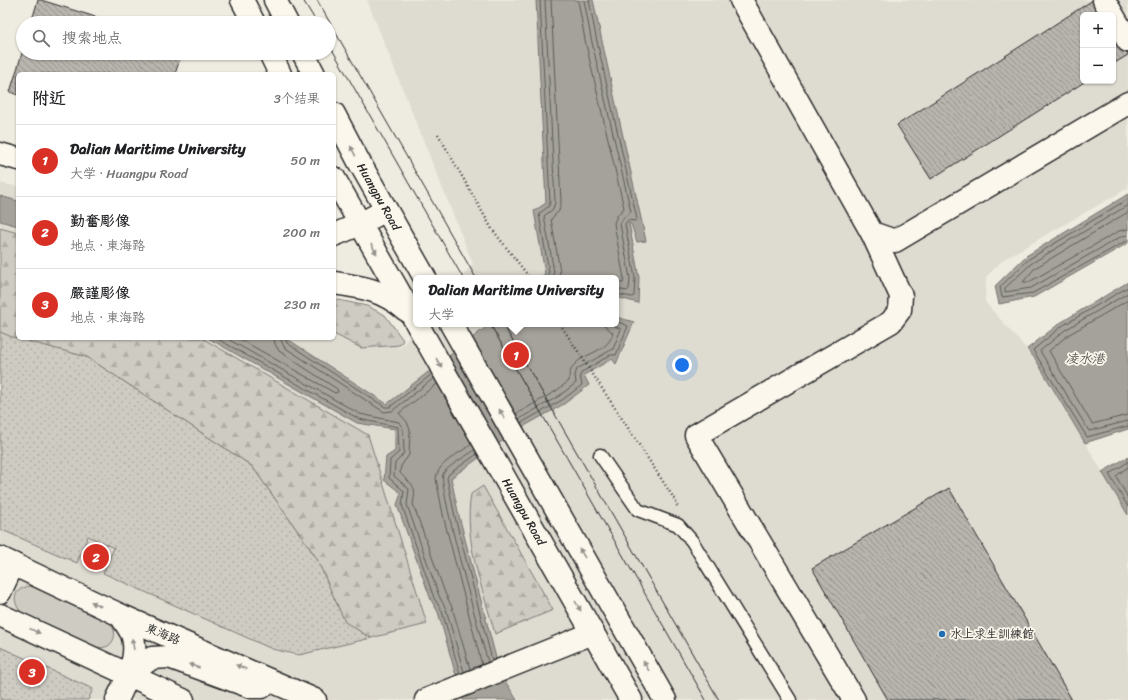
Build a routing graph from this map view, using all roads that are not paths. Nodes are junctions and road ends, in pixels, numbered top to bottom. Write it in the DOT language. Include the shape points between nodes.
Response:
graph roads {
  1 [pos="242,0"];
  2 [pos="276,0"];
  3 [pos="741,0"];
  4 [pos="1104,0"];
  5 [pos="250,16"];
  6 [pos="284,16"];
  7 [pos="1128,41"];
  8 [pos="273,60"];
  9 [pos="307,60"];
  10 [pos="279,72"];
  11 [pos="313,72"];
  12 [pos="1128,103"];
  13 [pos="336,118"];
  14 [pos="0,154"];
  15 [pos="16,158"];
  16 [pos="336,182"];
  17 [pos="386,210"];
  18 [pos="360,224"];
  19 [pos="872,233"];
  20 [pos="336,234"];
  21 [pos="423,275"];
  22 [pos="336,283"];
  23 [pos="413,316"];
  24 [pos="413,319"];
  25 [pos="419,327"];
  26 [pos="453,327"];
  27 [pos="600,455"];
  28 [pos="6,561"];
  29 [pos="0,592"];
  30 [pos="0,615"];
  31 [pos="120,615"];
  32 [pos="593,634"];
  33 [pos="128,675"];
  34 [pos="285,686"];
  35 [pos="117,700"];
  36 [pos="183,700"];
  37 [pos="315,700"];
  38 [pos="426,700"];
  39 [pos="631,700"];
  40 [pos="665,700"];
  41 [pos="790,700"];
  42 [pos="854,700"];
  1 -- 5 [label="main road"];
  2 -- 6 [label="main road"];
  3 -- 19 [label="main road"];
  4 -- 7 [label="main road"];
  8 -- 10 [label="main road"];
  9 -- 11 [label="main road"];
  12 -- 19 [label="main road" via="895,241"];
  17 -- 13 [label="main road, Huangpu Road, one-way"];
  14 -- 15 [label="main road"];
  16 -- 18 [label="main road, Huangpu Road"];
  17 -- 18 [label="main road"];
  17 -- 21 [label="main road, Huangpu Road"];
  18 -- 20 [label="main road"];
  18 -- 23 [label="main road, Huangpu Road, one-way"];
  19 -- 42 [label="main road" via="901,296 900,310 891,322 696,435"];
  22 -- 24 [label="main road" via="366,287 381,293 399,304"];
  25 -- 32 [label="main road, Huangpu Road, one-way"];
  40 -- 26 [label="main road, one-way"];
  27 -- 41 [label="lane" via="638,510 678,525 692,541"];
  28 -- 29 [label="main road, 東海路"];
  31 -- 28 [label="main road, 東海路, one-way"];
  30 -- 33 [label="main road, one-way"];
  33 -- 31 [label="main road, one-way" via="135,653 132,635"];
  34 -- 31 [label="main road, 東海路, one-way"];
  32 -- 38 [label="main road"];
  32 -- 39 [label="main road, Huangpu Road"];
  34 -- 33 [label="main road, one-way" via="251,687 170,657 152,658"];
  33 -- 35 [label="main road"];
  33 -- 36 [label="main road"];
  34 -- 37 [label="main road, 東海路"];
}
